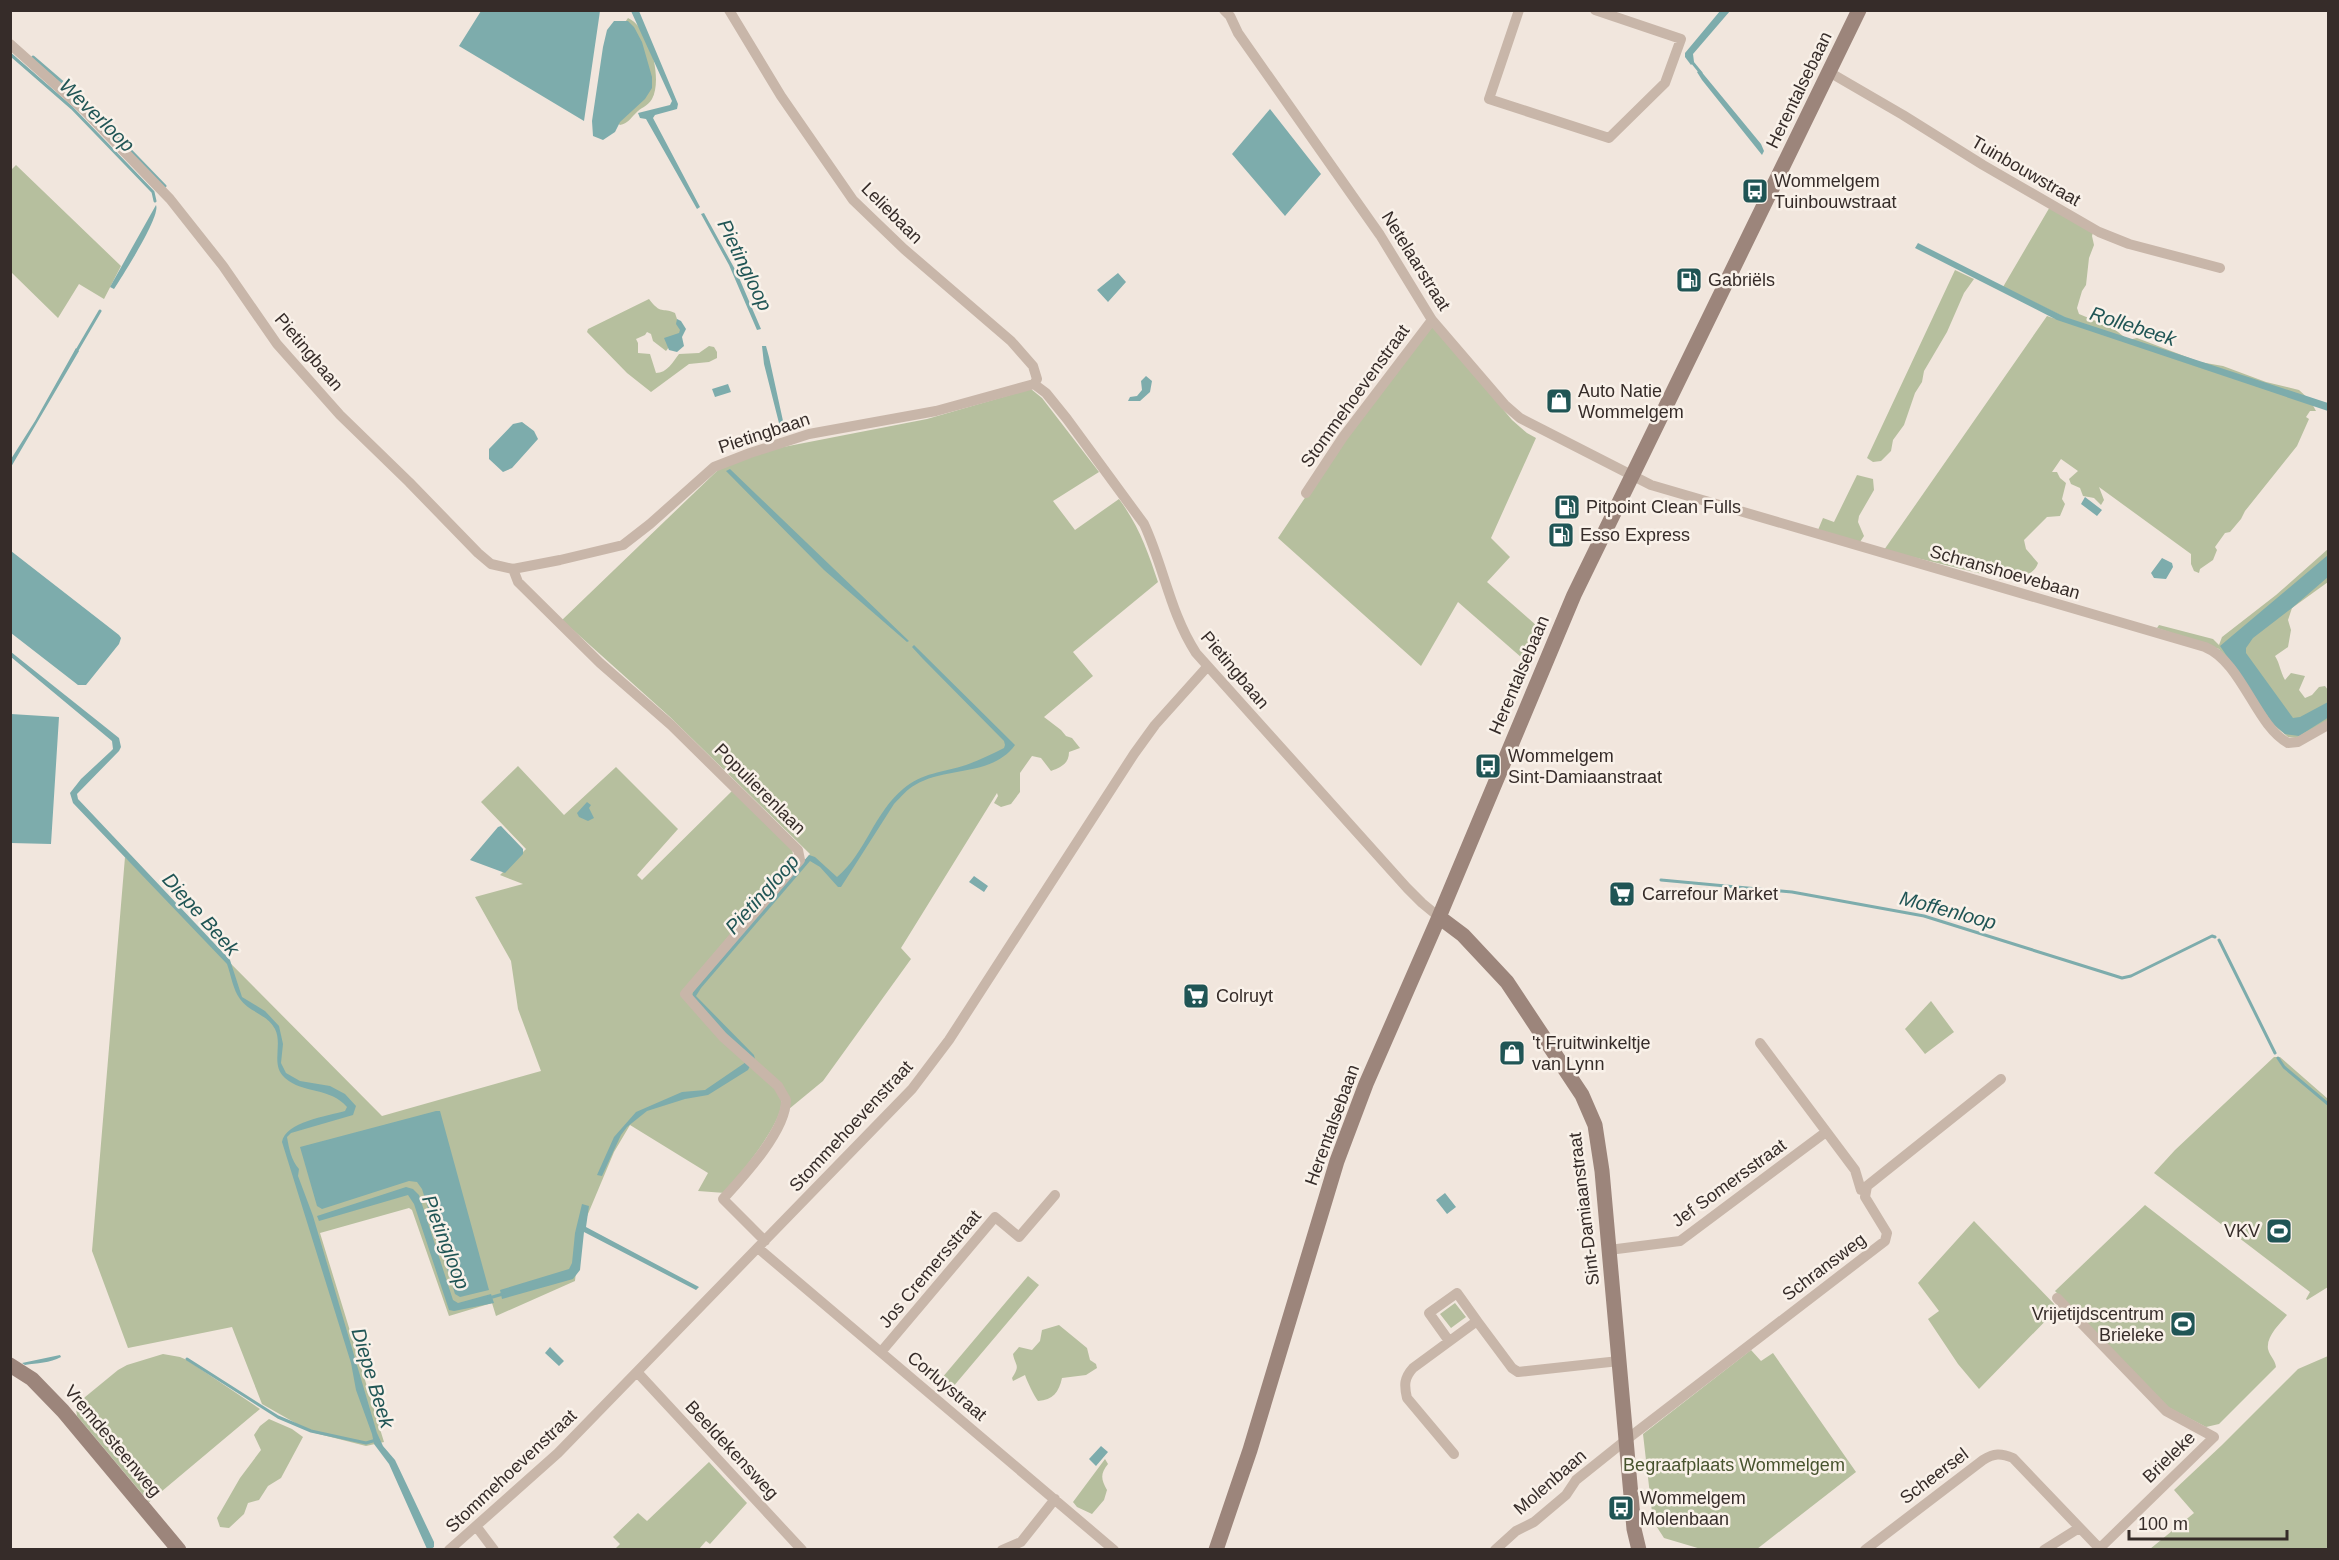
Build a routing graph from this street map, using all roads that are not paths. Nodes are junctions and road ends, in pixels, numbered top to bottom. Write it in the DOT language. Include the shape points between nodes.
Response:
graph roads {
  1 [pos="729,10"];
  2 [pos="1519,10"];
  3 [pos="1595,10"];
  4 [pos="1859,10"];
  5 [pos="1228,12"];
  6 [pos="10,44"];
  7 [pos="1829,72"];
  8 [pos="2220,268"];
  9 [pos="1432,320"];
  10 [pos="1034,384"];
  11 [pos="1632,474"];
  12 [pos="1306,493"];
  13 [pos="513,569"];
  14 [pos="1207,667"];
  15 [pos="2328,725"];
  16 [pos="1439,917"];
  17 [pos="1760,1043"];
  18 [pos="2001,1079"];
  19 [pos="1826,1132"];
  20 [pos="1865,1191"];
  21 [pos="1055,1195"];
  22 [pos="761,1244"];
  23 [pos="1609,1250"];
  24 [pos="2056,1298"];
  25 [pos="1477,1321"];
  26 [pos="1449,1341"];
  27 [pos="881,1352"];
  28 [pos="1619,1361"];
  29 [pos="10,1365"];
  30 [pos="637,1372"];
  31 [pos="1626,1440"];
  32 [pos="1454,1454"];
  33 [pos="1055,1500"];
  34 [pos="476,1526"];
  35 [pos="2079,1528"];
  36 [pos="1870,1548"];
  37 [pos="2100,1549"];
  38 [pos="179,1550"];
  39 [pos="449,1550"];
  40 [pos="494,1550"];
  41 [pos="802,1550"];
  42 [pos="1002,1550"];
  43 [pos="1114,1550"];
  44 [pos="1216,1550"];
  45 [pos="1496,1550"];
  46 [pos="1639,1550"];
  47 [pos="2044,1550"];
  1 -- 10 [label="street, Leliebaan" via="781,96 853,201 1011,341 1033,366 1037,379"];
  2 -- 3 [label="street" via="1489,99 1609,138 1665,83 1680,39"];
  4 -- 7 [label="main road, Herentalsebaan"];
  5 -- 9 [label="street, Netelaarstraat" via="1238,33 1380,235"];
  6 -- 13 [label="street, Pietingbaan" via="84,110 170,200 223,266 277,344 340,415 478,553 491,564"];
  7 -- 8 [label="street, Tuinbouwstraat" via="2100,232 2129,244"];
  7 -- 11 [label="main road, Herentalsebaan"];
  9 -- 11 [label="street, Netelaarstraat" via="1520,418"];
  9 -- 12 [label="street, Stommehoevenstraat" via="1343,437"];
  10 -- 13 [label="street, Pietingbaan" via="936,411 809,434 728,460 708,471 623,545"];
  10 -- 14 [label="street, Pietingbaan" via="1067,419 1144,524 1185,637"];
  11 -- 15 [label="street, Schranshoevebaan" via="1651,485 2205,647 2223,658 2284,741 2298,742"];
  11 -- 16 [label="main road, Herentalsebaan" via="1574,595"];
  13 -- 22 [label="street, Populierenlaan" via="518,582 600,663 671,725 798,850 800,860 685,994 723,1037 778,1086 786,1100 786,1108 760,1156 723,1199"];
  14 -- 16 [label="street, Pietingbaan" via="1407,888"];
  14 -- 22 [label="street, Stommehoevenstraat" via="1134,754 932,1064 891,1112"];
  16 -- 23 [label="main road, Sint-Damiaanstraat" via="1464,936 1507,982 1582,1095 1595,1125 1600,1152"];
  16 -- 44 [label="main road, Herentalsebaan" via="1350,1125"];
  17 -- 19 [label="street, Schransweg"];
  18 -- 20 [label="street"];
  19 -- 20 [label="street, Schransweg" via="1855,1170 1861,1190"];
  19 -- 23 [label="street, Jef Somersstraat" via="1680,1241"];
  20 -- 31 [label="street, Schransweg" via="1887,1233 1885,1241"];
  21 -- 27 [label="street, Jos Cremersstraat" via="1019,1237 995,1217"];
  22 -- 27 [label="street, Corluystraat"];
  22 -- 30 [label="street, Stommehoevenstraat"];
  23 -- 28 [label="main road, Sint-Damiaanstraat"];
  24 -- 37 [label="street, Brieleke" via="2166,1411 2214,1437"];
  25 -- 26 [label="street"];
  25 -- 26 [label="street" via="1457,1293 1447,1299 1429,1313"];
  25 -- 28 [label="street" via="1518,1372"];
  26 -- 32 [label="street" via="1413,1368 1405,1387 1407,1398"];
  27 -- 33 [label="street, Corluystraat"];
  28 -- 31 [label="main road, Sint-Damiaanstraat"];
  29 -- 38 [label="main road, Vremdesteenweg" via="32,1379 63,1411"];
  30 -- 34 [label="street, Stommehoevenstraat" via="558,1452"];
  30 -- 41 [label="street, Beeldekensweg"];
  31 -- 45 [label="street, Molenbaan" via="1576,1480 1566,1495"];
  31 -- 46 [label="main road, Sint-Damiaanstraat"];
  33 -- 42 [label="street" via="1021,1542"];
  33 -- 43 [label="street, Corluystraat"];
  34 -- 39 [label="street, Stommehoevenstraat"];
  34 -- 40 [label="street"];
  35 -- 36 [label="street, Scheersel" via="2013,1458 1999,1453 1983,1460"];
  35 -- 37 [label="street, Scheersel"];
  35 -- 47 [label="street"];
}
